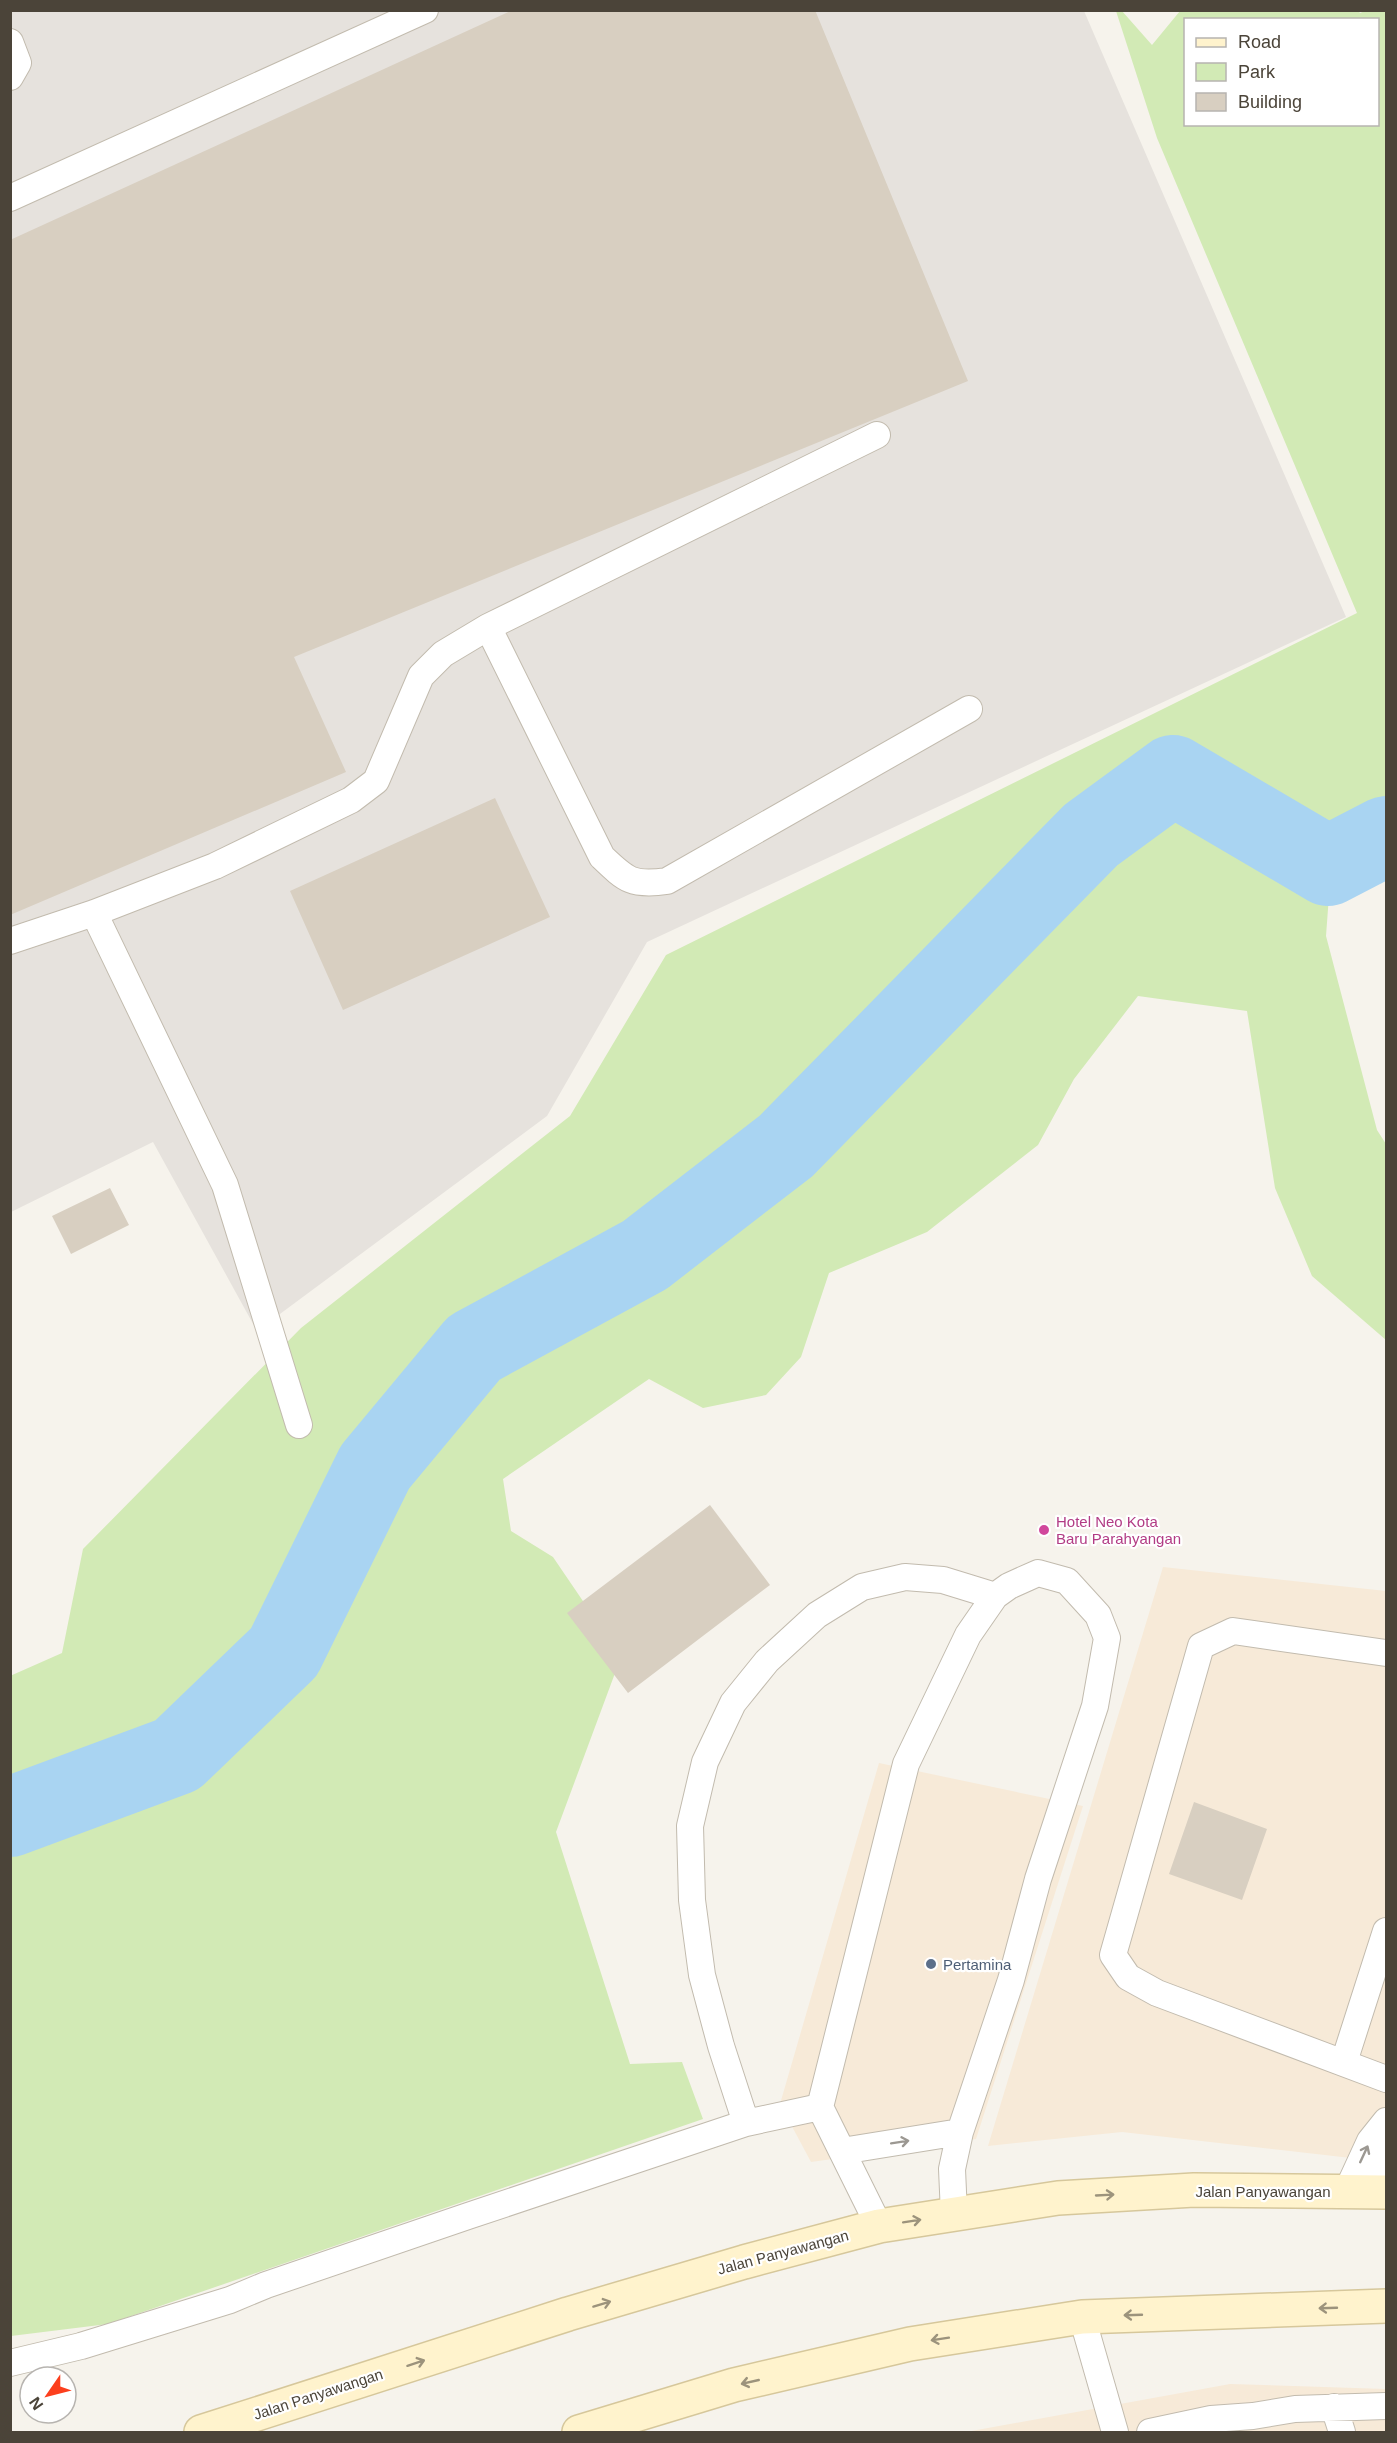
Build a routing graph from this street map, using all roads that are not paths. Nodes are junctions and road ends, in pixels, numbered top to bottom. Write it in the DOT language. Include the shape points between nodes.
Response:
graph roads {
  1 [pos="425,10"];
  2 [pos="10,42"];
  3 [pos="10,77"];
  4 [pos="10,198"];
  5 [pos="877,435"];
  6 [pos="488,627"];
  7 [pos="969,709"];
  8 [pos="94,913"];
  9 [pos="10,941"];
  10 [pos="299,1425"];
  11 [pos="995,1596"];
  12 [pos="1386,1653"];
  13 [pos="1386,1931"];
  14 [pos="1344,2062"];
  15 [pos="1386,2079"];
  16 [pos="820,2107"];
  17 [pos="1386,2121"];
  18 [pos="746,2123"];
  19 [pos="960,2132"];
  20 [pos="842,2151"];
  21 [pos="1386,2155"];
  22 [pos="1368,2191"];
  23 [pos="954,2214"];
  24 [pos="879,2226"];
  25 [pos="1386,2306"];
  26 [pos="1082,2317"];
  27 [pos="10,2363"];
  28 [pos="1386,2406"];
  29 [pos="1334,2407"];
  30 [pos="1214,2426"];
  31 [pos="201,2433"];
  32 [pos="579,2433"];
  33 [pos="1115,2433"];
  34 [pos="1150,2433"];
  35 [pos="1342,2433"];
  1 -- 4 [label="lane"];
  2 -- 3 [label="lane" via="18,63"];
  5 -- 6 [label="lane"];
  6 -- 7 [label="lane" via="602,857 623,877 645,884 667,881"];
  6 -- 8 [label="lane" via="443,654 421,676 376,781 351,800 215,866"];
  8 -- 9 [label="lane"];
  8 -- 10 [label="lane" via="225,1185"];
  11 -- 16 [label="lane" via="968,1635 906,1764"];
  11 -- 18 [label="lane" via="943,1580 905,1577 862,1587 817,1615 767,1661 733,1703 705,1762 690,1826 692,1900 702,1975"];
  11 -- 19 [label="lane" via="1038,1574 1067,1581 1098,1615 1107,1638 1095,1706"];
  12 -- 14 [label="lane" via="1233,1631 1201,1646 1113,1955 1128,1977 1157,1993"];
  13 -- 14 [label="lane"];
  14 -- 15 [label="lane"];
  16 -- 18 [label="lane"];
  16 -- 20 [label="lane"];
  22 -- 17 [label="lane, one-way" via="1370,2141"];
  18 -- 27 [label="lane" via="230,2300 81,2346"];
  20 -- 19 [label="lane, one-way"];
  19 -- 23 [label="lane" via="952,2169"];
  20 -- 24 [label="lane"];
  21 -- 22 [label="lane"];
  23 -- 22 [label="main road, Jalan Panyawangan, one-way" via="1069,2197 1194,2190"];
  24 -- 23 [label="main road, Jalan Panyawangan, one-way"];
  31 -- 24 [label="main road, Jalan Panyawangan, one-way" via="568,2314"];
  25 -- 26 [label="main road, one-way"];
  26 -- 32 [label="main road, one-way" via="898,2347 734,2385"];
  26 -- 33 [label="lane"];
  28 -- 29 [label="lane"];
  29 -- 30 [label="lane"];
  29 -- 35 [label="lane"];
  30 -- 34 [label="lane"];
}
